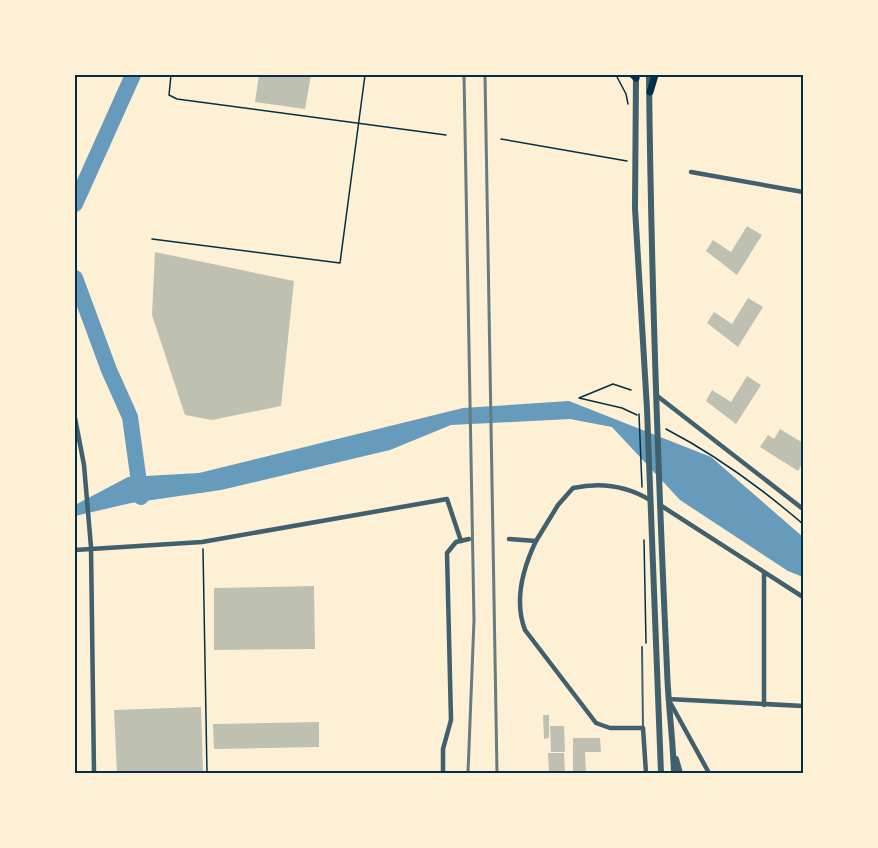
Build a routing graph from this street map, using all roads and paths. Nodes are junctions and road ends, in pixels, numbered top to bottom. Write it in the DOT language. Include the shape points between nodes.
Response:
graph roads {
  1 [pos="171,75"];
  2 [pos="365,75"];
  3 [pos="650,75"];
  4 [pos="655,75"];
  5 [pos="635,76"];
  6 [pos="650,92"];
  7 [pos="358,125"];
  8 [pos="446,135"];
  9 [pos="501,139"];
  10 [pos="634,162"];
  11 [pos="691,172"];
  12 [pos="803,192"];
  13 [pos="152,239"];
  14 [pos="631,390"];
  15 [pos="656,395"];
  16 [pos="639,407"];
  17 [pos="641,417"];
  18 [pos="75,418"];
  19 [pos="660,426"];
  20 [pos="78,444"];
  21 [pos="648,498"];
  22 [pos="660,505"];
  23 [pos="803,509"];
  24 [pos="803,524"];
  25 [pos="644,532"];
  26 [pos="469,539"];
  27 [pos="509,539"];
  28 [pos="461,541"];
  29 [pos="536,541"];
  30 [pos="202,542"];
  31 [pos="91,547"];
  32 [pos="75,550"];
  33 [pos="764,573"];
  34 [pos="803,597"];
  35 [pos="642,647"];
  36 [pos="646,651"];
  37 [pos="668,699"];
  38 [pos="764,705"];
  39 [pos="803,706"];
  40 [pos="644,728"];
  41 [pos="673,750"];
  42 [pos="94,773"];
  43 [pos="207,773"];
  44 [pos="443,773"];
  45 [pos="646,773"];
  46 [pos="661,773"];
  47 [pos="674,773"];
  48 [pos="680,773"];
  49 [pos="709,773"];
  1 -- 7 [label="path" via="169,95 177,99"];
  2 -- 7 [label="path"];
  3 -- 6 [label="street"];
  4 -- 6 [label="main road"];
  5 -- 10 [label="street"];
  6 -- 15 [label="street"];
  7 -- 8 [label="path"];
  7 -- 13 [label="path" via="340,263"];
  9 -- 10 [label="path"];
  10 -- 21 [label="street"];
  11 -- 12 [label="street"];
  14 -- 17 [label="path" via="613,384 579,398 622,408"];
  15 -- 22 [label="street"];
  15 -- 23 [label="street"];
  16 -- 21 [label="path" via="640,477"];
  18 -- 20 [label="street"];
  19 -- 24 [label="path" via="720,461"];
  20 -- 31 [label="street" via="84,465"];
  21 -- 29 [label="street" via="607,485 573,488"];
  21 -- 46 [label="street"];
  22 -- 33 [label="street"];
  22 -- 37 [label="street"];
  25 -- 36 [label="path"];
  26 -- 28 [label="street"];
  27 -- 29 [label="street"];
  28 -- 30 [label="street" via="447,499"];
  28 -- 44 [label="street" via="447,553 452,720 443,749"];
  29 -- 40 [label="street" via="522,580 525,630 596,723 610,728"];
  30 -- 31 [label="street"];
  30 -- 43 [label="path"];
  31 -- 32 [label="street"];
  31 -- 42 [label="street"];
  33 -- 34 [label="street"];
  33 -- 38 [label="street"];
  35 -- 40 [label="lane"];
  37 -- 38 [label="street"];
  37 -- 41 [label="street"];
  37 -- 49 [label="street"];
  38 -- 39 [label="street"];
  40 -- 45 [label="street"];
  41 -- 47 [label="street"];
  41 -- 48 [label="street"];
}
